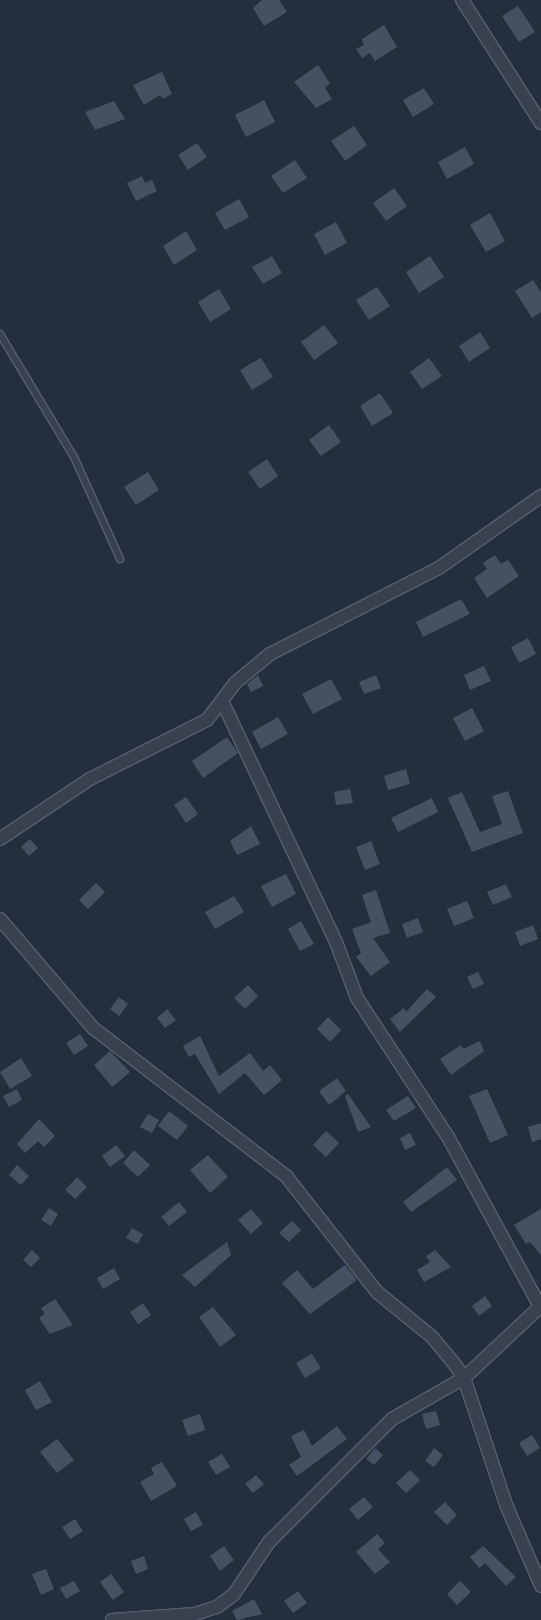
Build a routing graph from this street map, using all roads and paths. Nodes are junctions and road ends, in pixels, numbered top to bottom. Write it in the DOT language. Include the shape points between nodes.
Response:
graph roads {
  1 [pos="462,0"];
  2 [pos="541,123"];
  3 [pos="0,334"];
  4 [pos="541,496"];
  5 [pos="120,559"];
  6 [pos="223,703"];
  7 [pos="0,839"];
  8 [pos="0,919"];
  9 [pos="541,1308"];
  10 [pos="464,1378"];
  11 [pos="541,1586"];
  12 [pos="112,1620"];
  1 -- 2 [label="street"];
  3 -- 5 [label="lane" via="74,457"];
  4 -- 6 [label="street" via="440,568 270,654 235,683"];
  6 -- 7 [label="street" via="207,720 90,780"];
  6 -- 9 [label="street" via="336,942 357,998 448,1137"];
  8 -- 10 [label="street" via="93,1028 286,1176 377,1292 432,1337"];
  9 -- 10 [label="street"];
  10 -- 11 [label="street" via="507,1507"];
  10 -- 12 [label="street" via="392,1419 269,1542 234,1594 217,1607 195,1614"];
}
